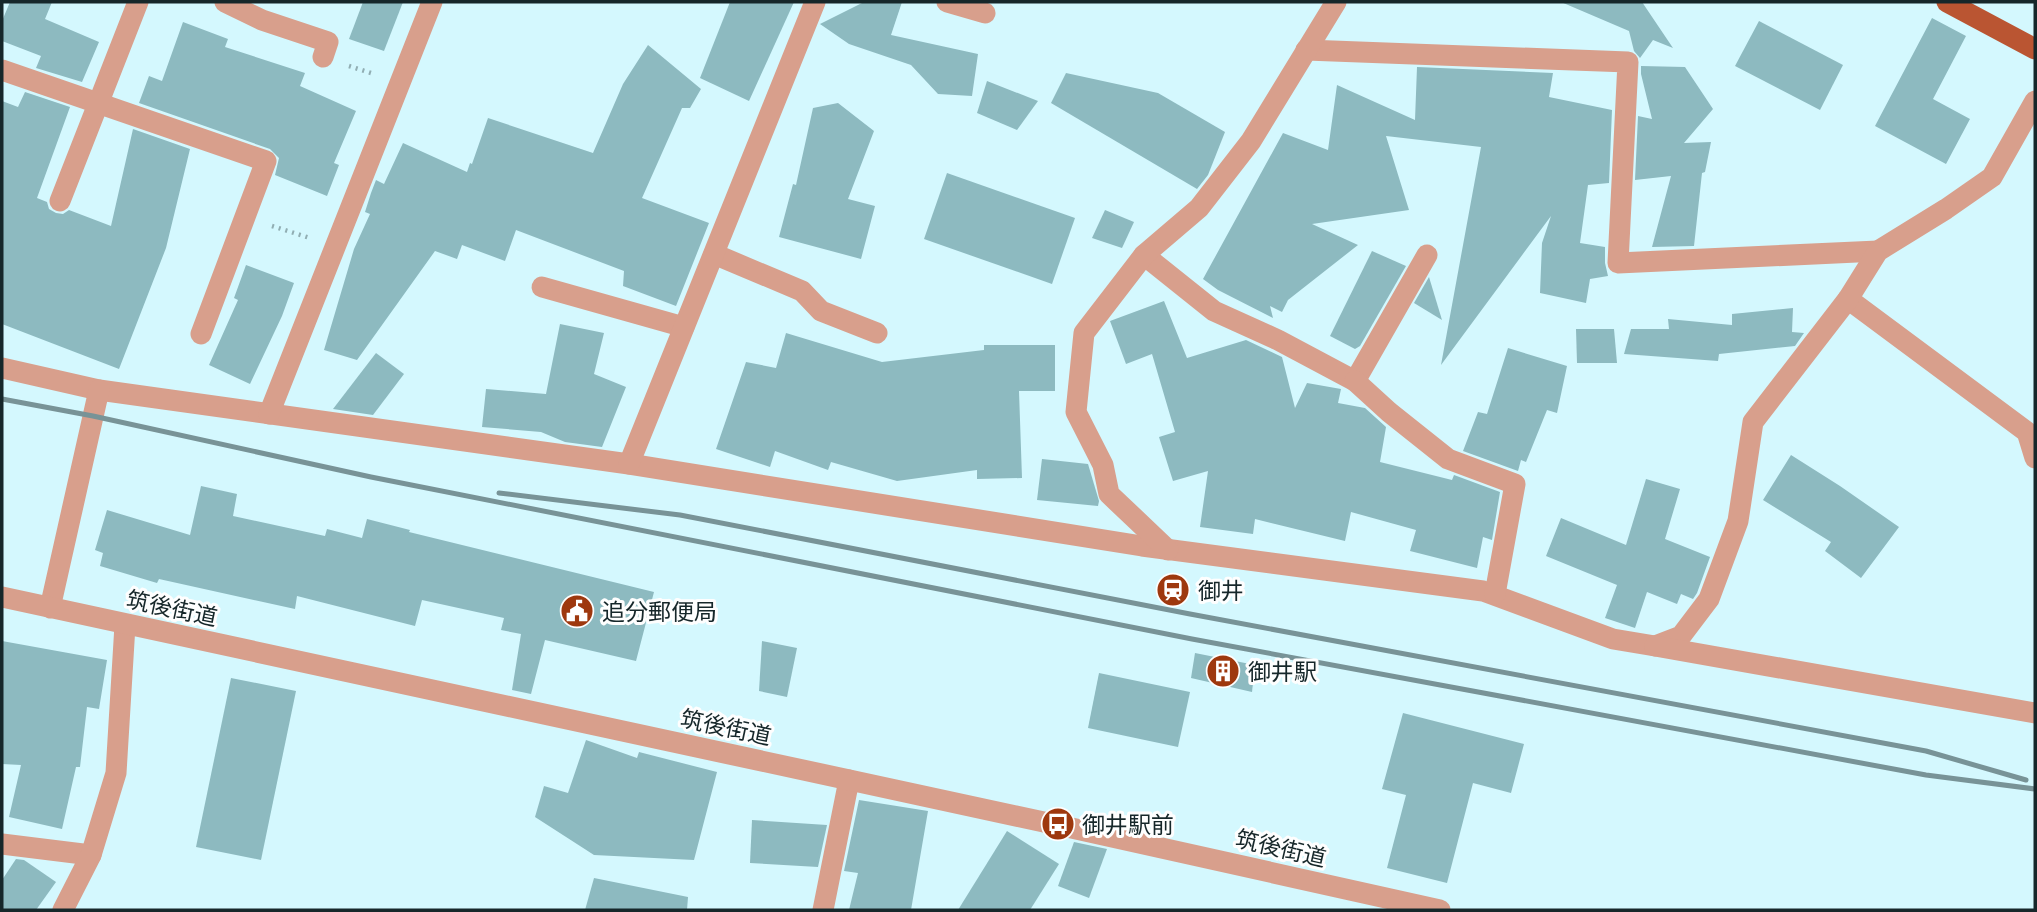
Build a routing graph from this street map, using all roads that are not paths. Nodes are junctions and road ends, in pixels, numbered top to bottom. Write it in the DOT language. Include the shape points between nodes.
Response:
graph roads {
  1 [pos="138,2"];
  2 [pos="225,2"];
  3 [pos="432,2"];
  4 [pos="815,2"];
  5 [pos="947,2"];
  6 [pos="1336,2"];
  7 [pos="1947,2"];
  8 [pos="985,13"];
  9 [pos="2035,49"];
  10 [pos="1306,50"];
  11 [pos="323,57"];
  12 [pos="2,70"];
  13 [pos="2035,102"];
  14 [pos="97,103"];
  15 [pos="60,201"];
  16 [pos="1878,251"];
  17 [pos="714,254"];
  18 [pos="1144,255"];
  19 [pos="1427,255"];
  20 [pos="542,287"];
  21 [pos="1847,299"];
  22 [pos="684,327"];
  23 [pos="877,333"];
  24 [pos="201,334"];
  25 [pos="2,368"];
  26 [pos="1356,382"];
  27 [pos="99,390"];
  28 [pos="269,414"];
  29 [pos="2031,431"];
  30 [pos="2035,458"];
  31 [pos="629,464"];
  32 [pos="1168,550"];
  33 [pos="1495,594"];
  34 [pos="2,597"];
  35 [pos="50,608"];
  36 [pos="125,625"];
  37 [pos="1655,646"];
  38 [pos="2035,713"];
  39 [pos="849,780"];
  40 [pos="2,844"];
  41 [pos="91,855"];
  42 [pos="64,910"];
  43 [pos="823,910"];
  44 [pos="1440,910"];
  1 -- 14 [label="street"];
  2 -- 11 [label="street" via="328,42"];
  3 -- 28 [label="street"];
  4 -- 17 [label="street"];
  5 -- 8 [label="street"];
  6 -- 10 [label="street"];
  7 -- 9 [label="main road"];
  10 -- 16 [label="street" via="1628,62 1618,263"];
  10 -- 18 [label="street" via="1251,141 1199,208"];
  12 -- 14 [label="street"];
  13 -- 16 [label="street" via="1992,177"];
  14 -- 15 [label="street"];
  14 -- 24 [label="street" via="266,161"];
  16 -- 21 [label="street"];
  17 -- 22 [label="street"];
  17 -- 23 [label="street" via="802,291 821,311"];
  18 -- 26 [label="street" via="1214,311"];
  18 -- 32 [label="street" via="1084,333 1076,412 1103,465 1108,494"];
  19 -- 26 [label="street"];
  20 -- 22 [label="street"];
  21 -- 29 [label="street"];
  21 -- 37 [label="street" via="1753,422 1738,521 1709,599 1681,636"];
  22 -- 31 [label="street"];
  25 -- 27 [label="street"];
  26 -- 33 [label="street" via="1448,459 1516,484"];
  27 -- 28 [label="street"];
  27 -- 35 [label="street"];
  28 -- 31 [label="street"];
  29 -- 30 [label="street"];
  31 -- 32 [label="street"];
  32 -- 33 [label="street"];
  33 -- 37 [label="street" via="1613,639"];
  34 -- 35 [label="street, 筑後街道"];
  35 -- 36 [label="street, 筑後街道"];
  36 -- 39 [label="street, 筑後街道"];
  36 -- 41 [label="street" via="116,772"];
  37 -- 38 [label="street"];
  39 -- 43 [label="street"];
  39 -- 44 [label="street, 筑後街道"];
  40 -- 41 [label="street"];
  41 -- 42 [label="street"];
}
